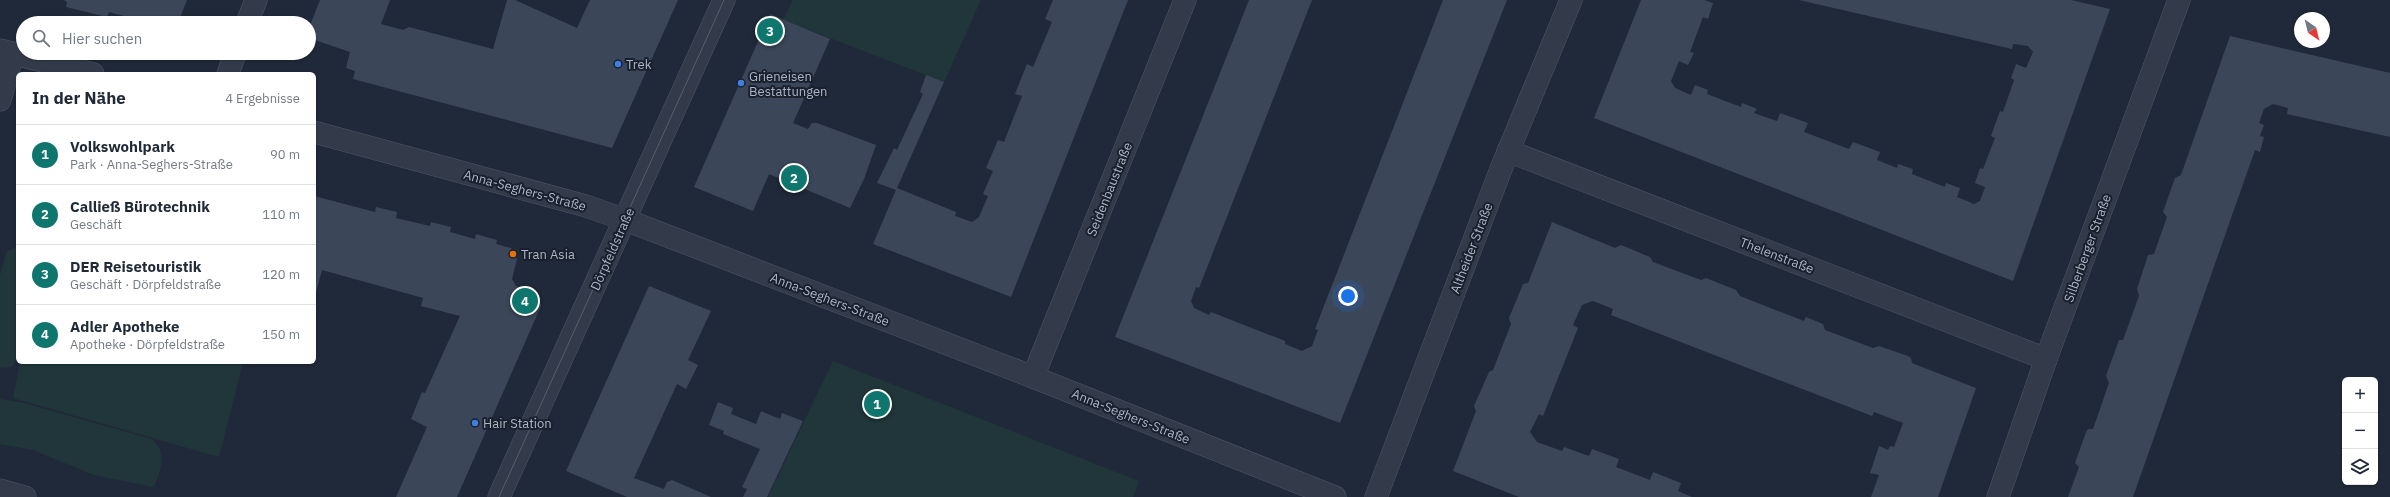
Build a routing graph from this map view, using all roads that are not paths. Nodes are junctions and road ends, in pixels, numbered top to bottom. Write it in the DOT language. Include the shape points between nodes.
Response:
graph roads {
  1 [pos="256,0"];
  2 [pos="724,0"];
  3 [pos="1185,0"];
  4 [pos="1571,0"];
  5 [pos="2179,0"];
  6 [pos="250,16"];
  7 [pos="7,51"];
  8 [pos="41,60"];
  9 [pos="233,60"];
  10 [pos="86,72"];
  11 [pos="229,72"];
  12 [pos="0,100"];
  13 [pos="316,133"];
  14 [pos="1508,151"];
  15 [pos="626,220"];
  16 [pos="2046,359"];
  17 [pos="1033,377"];
  18 [pos="0,490"];
  19 [pos="25,497"];
  20 [pos="499,497"];
  21 [pos="1335,497"];
  22 [pos="1376,497"];
  23 [pos="1998,497"];
  1 -- 6 [label="street"];
  2 -- 15 [label="street, Dörpfeldstraße"];
  3 -- 17 [label="street, Seidenbaustraße"];
  4 -- 14 [label="street, Altheider Straße"];
  5 -- 16 [label="street, Silberberger Straße"];
  7 -- 12 [label="street"];
  8 -- 10 [label="street"];
  9 -- 11 [label="street"];
  13 -- 15 [label="street, Anna-Seghers-Straße" via="586,206"];
  14 -- 16 [label="street, Thelenstraße"];
  14 -- 22 [label="street, Altheider Straße"];
  15 -- 17 [label="street, Anna-Seghers-Straße"];
  15 -- 20 [label="street, Dörpfeldstraße"];
  16 -- 23 [label="street, Silberberger Straße"];
  17 -- 21 [label="street, Anna-Seghers-Straße"];
  18 -- 19 [label="street"];
}
